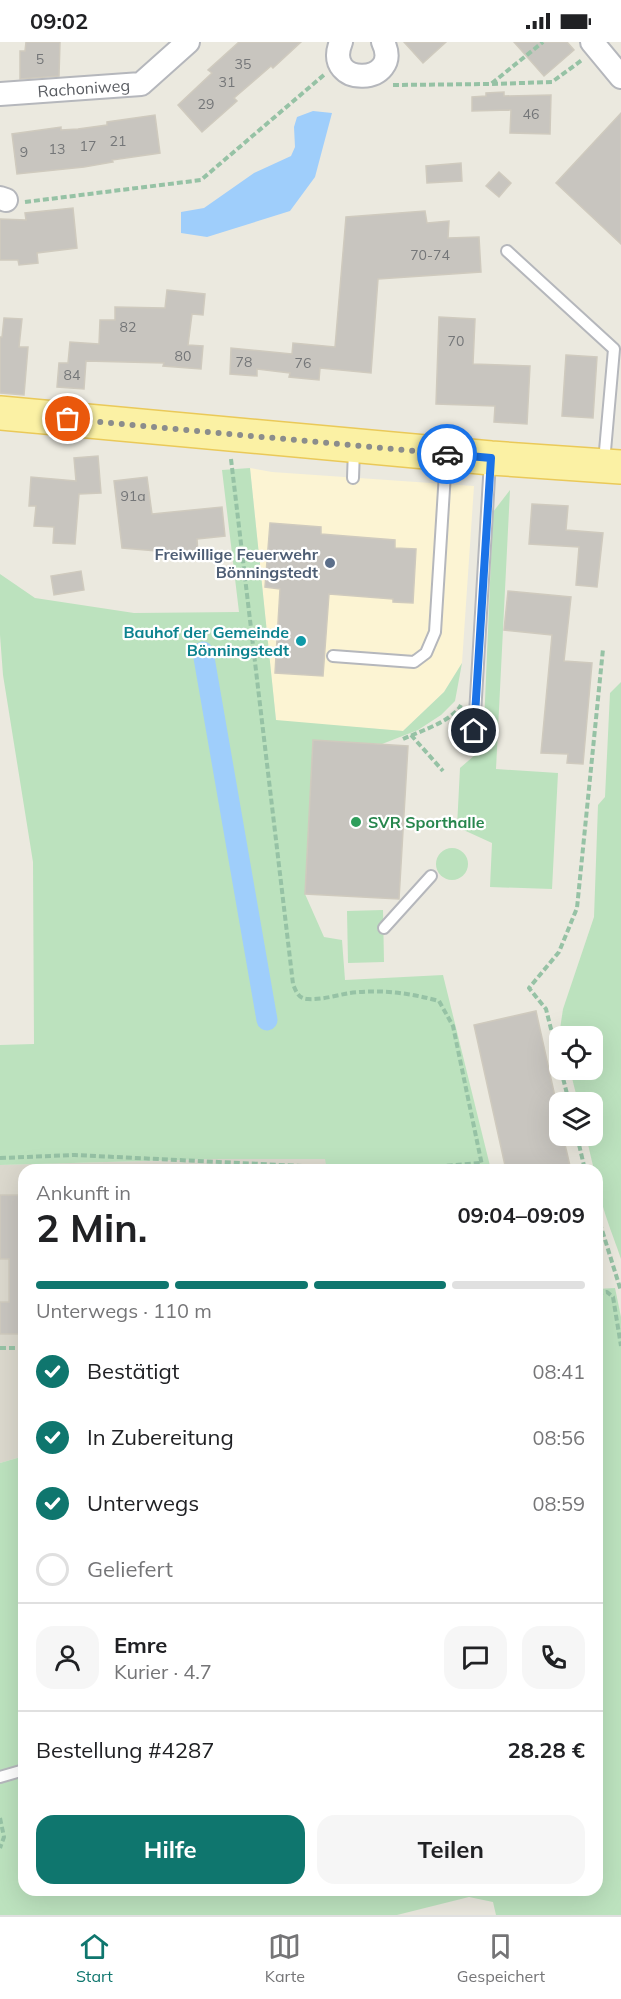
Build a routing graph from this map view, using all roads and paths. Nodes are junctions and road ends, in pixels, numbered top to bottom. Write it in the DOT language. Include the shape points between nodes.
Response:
graph roads {
  1 [pos="189,42"];
  2 [pos="341,42"];
  3 [pos="383,42"];
  4 [pos="543,42"];
  5 [pos="595,45"];
  6 [pos="342,66"];
  7 [pos="376,73"];
  8 [pos="621,77"];
  9 [pos="491,84"];
  10 [pos="0,94"];
  11 [pos="3,199"];
  12 [pos="507,251"];
  13 [pos="0,413"];
  14 [pos="354,446"];
  15 [pos="446,454"];
  16 [pos="230,456"];
  17 [pos="491,458"];
  18 [pos="612,466"];
  19 [pos="352,478"];
  20 [pos="603,650"];
  21 [pos="333,656"];
  22 [pos="459,709"];
  23 [pos="474,731"];
  24 [pos="411,735"];
  25 [pos="403,739"];
  26 [pos="443,771"];
  27 [pos="431,876"];
  28 [pos="384,928"];
  29 [pos="550,1026"];
  30 [pos="579,1146"];
  31 [pos="0,1158"];
  32 [pos="481,1163"];
  33 [pos="260,1164"];
  34 [pos="468,1164"];
  35 [pos="584,1164"];
  36 [pos="603,1233"];
  37 [pos="621,1291"];
  38 [pos="603,1293"];
  39 [pos="621,1346"];
  40 [pos="0,1348"];
  41 [pos="18,1348"];
  42 [pos="18,1772"];
  43 [pos="0,1776"];
  44 [pos="0,1818"];
  45 [pos="0,1848"];
  1 -- 10 [label="street, Rachoniweg" via="141,84"];
  2 -- 6 [label="street" via="338,52"];
  3 -- 7 [label="street" via="385,60"];
  4 -- 9 [label="path"];
  5 -- 8 [label="street"];
  5 -- 9 [label="path" via="552,82"];
  6 -- 7 [label="street" via="354,76"];
  6 -- 11 [label="path" via="326,73 201,180 27,203"];
  7 -- 9 [label="path" via="387,85"];
  12 -- 18 [label="lane" via="614,349"];
  13 -- 14 [label="main road"];
  14 -- 15 [label="main road"];
  14 -- 19 [label="lane"];
  15 -- 17 [label="main road"];
  15 -- 21 [label="lane" via="435,632 426,653 414,662"];
  16 -- 32 [label="path" via="293,984 298,995 307,1000 391,991 439,1001 453,1026"];
  17 -- 18 [label="main road"];
  17 -- 23 [label="lane"];
  20 -- 29 [label="path" via="576,908 559,952 529,988 546,1009"];
  22 -- 24 [label="path"];
  24 -- 25 [label="path"];
  24 -- 26 [label="path"];
  27 -- 28 [label="lane"];
  30 -- 35 [label="path"];
  31 -- 33 [label="path" via="75,1155"];
  32 -- 34 [label="path"];
  36 -- 37 [label="path"];
  38 -- 39 [label="path" via="613,1297"];
  40 -- 41 [label="path"];
  42 -- 43 [label="lane"];
  44 -- 45 [label="path" via="4,1837"];
}
